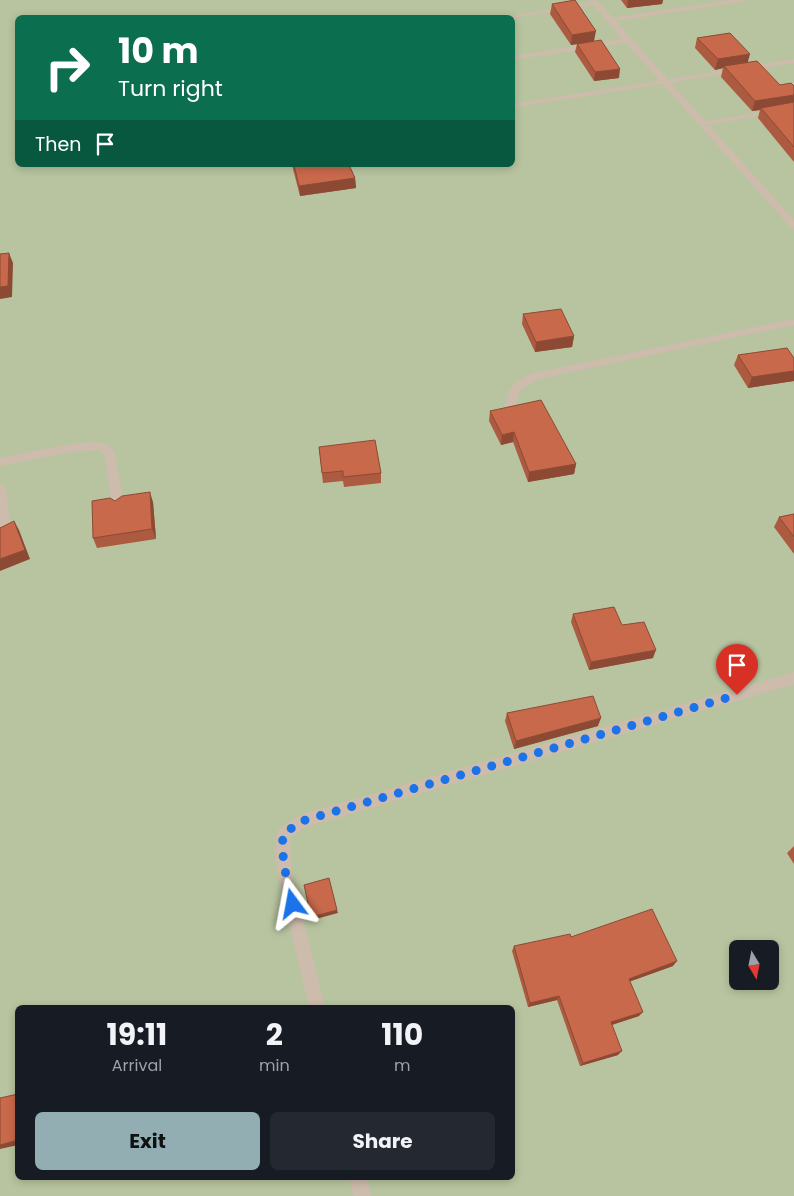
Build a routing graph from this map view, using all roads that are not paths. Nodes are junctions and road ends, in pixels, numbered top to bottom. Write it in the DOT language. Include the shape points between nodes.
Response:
graph roads {
  1 [pos="742,0"];
  2 [pos="594,2"];
  3 [pos="515,16"];
  4 [pos="610,20"];
  5 [pos="628,40"];
  6 [pos="515,58"];
  7 [pos="794,61"];
  8 [pos="665,81"];
  9 [pos="515,106"];
  10 [pos="794,108"];
  11 [pos="703,124"];
  12 [pos="794,226"];
  13 [pos="794,322"];
  14 [pos="508,411"];
  15 [pos="0,462"];
  16 [pos="0,487"];
  17 [pos="118,505"];
  18 [pos="5,531"];
  19 [pos="794,678"];
  20 [pos="316,1005"];
  21 [pos="358,1180"];
  22 [pos="362,1196"];
  1 -- 4 [label="street"];
  2 -- 3 [label="street"];
  2 -- 4 [label="street"];
  4 -- 5 [label="street"];
  5 -- 6 [label="street"];
  5 -- 8 [label="street"];
  7 -- 8 [label="street"];
  8 -- 9 [label="street"];
  8 -- 11 [label="street"];
  10 -- 11 [label="street"];
  11 -- 12 [label="street"];
  13 -- 14 [label="street" via="537,376 516,385"];
  15 -- 17 [label="street" via="65,449 102,446 109,453"];
  16 -- 18 [label="street"];
  19 -- 20 [label="street" via="302,821 283,834 284,870"];
  21 -- 22 [label="street"];
}
